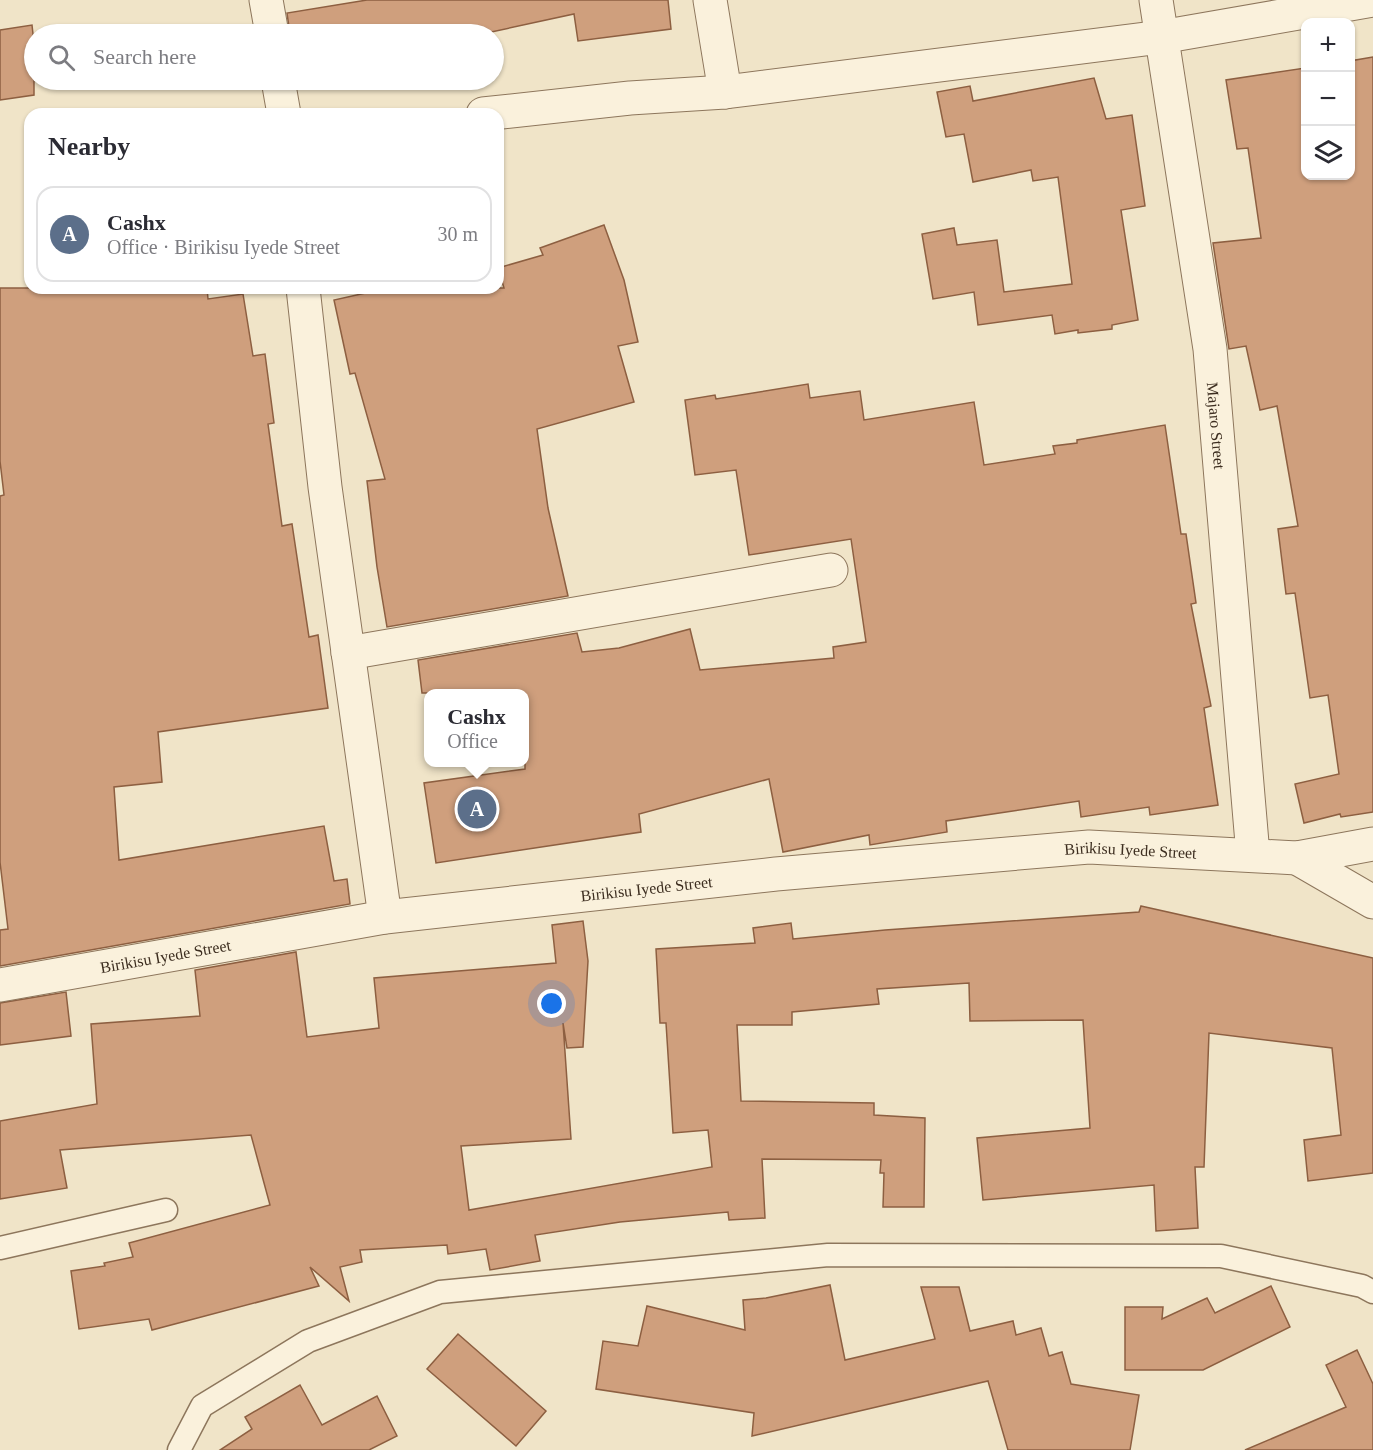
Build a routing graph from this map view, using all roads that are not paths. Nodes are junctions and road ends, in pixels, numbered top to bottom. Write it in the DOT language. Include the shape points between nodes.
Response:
graph roads {
  1 [pos="266,0"];
  2 [pos="710,0"];
  3 [pos="1156,0"];
  4 [pos="1373,0"];
  5 [pos="270,24"];
  6 [pos="1161,38"];
  7 [pos="280,90"];
  8 [pos="725,92"];
  9 [pos="283,108"];
  10 [pos="504,112"];
  11 [pos="304,294"];
  12 [pos="831,570"];
  13 [pos="348,653"];
  14 [pos="1373,844"];
  15 [pos="1253,855"];
  16 [pos="1297,858"];
  17 [pos="1373,902"];
  18 [pos="385,917"];
  19 [pos="0,985"];
  20 [pos="166,1210"];
  21 [pos="0,1248"];
  22 [pos="1373,1292"];
  23 [pos="179,1450"];
  1 -- 5 [label="street"];
  2 -- 8 [label="street"];
  3 -- 6 [label="street, Majaro Street"];
  4 -- 6 [label="street"];
  6 -- 8 [label="street"];
  6 -- 15 [label="street, Majaro Street" via="1210,349"];
  7 -- 9 [label="street"];
  8 -- 10 [label="street"];
  11 -- 13 [label="street"];
  12 -- 13 [label="street"];
  13 -- 18 [label="street"];
  14 -- 16 [label="street, Birikisu Iyede Street"];
  15 -- 16 [label="street, Birikisu Iyede Street"];
  15 -- 18 [label="street, Birikisu Iyede Street" via="1089,847 776,874"];
  16 -- 17 [label="street, Birikisu Iyede Street"];
  18 -- 19 [label="street, Birikisu Iyede Street"];
  20 -- 21 [label="lane"];
  22 -- 23 [label="lane" via="1362,1286 1221,1256 828,1255 440,1292 308,1341 202,1406"];
}
